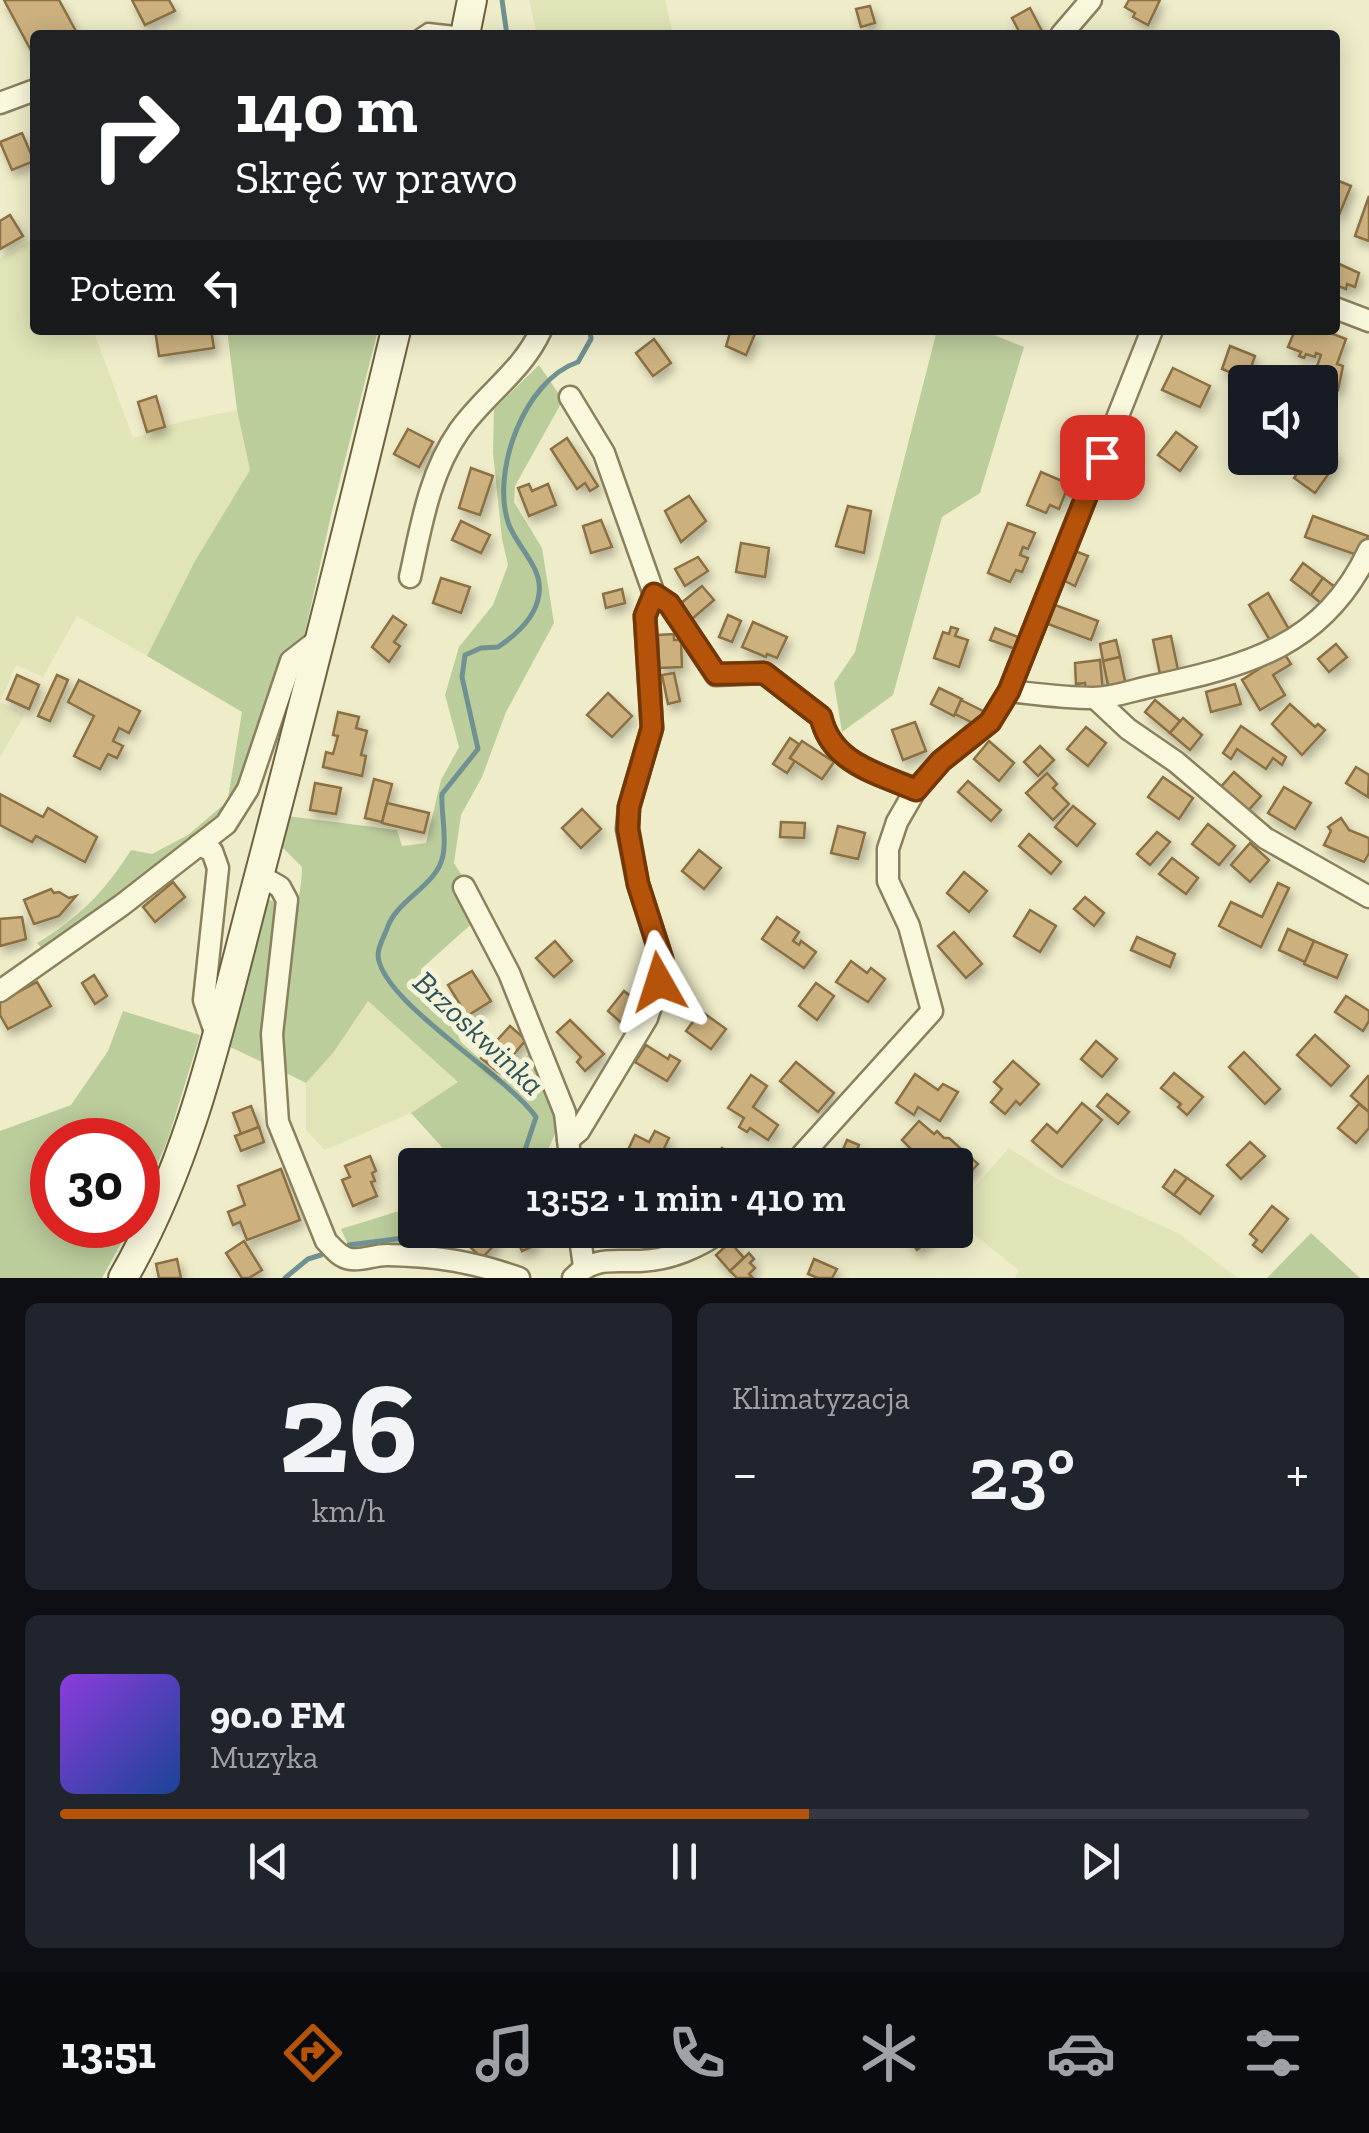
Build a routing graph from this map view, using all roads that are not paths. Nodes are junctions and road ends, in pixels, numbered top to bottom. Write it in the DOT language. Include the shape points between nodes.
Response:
graph roads {
  1 [pos="472,0"];
  2 [pos="1092,0"];
  3 [pos="466,30"];
  4 [pos="1066,30"];
  5 [pos="30,92"];
  6 [pos="0,104"];
  7 [pos="1340,310"];
  8 [pos="1369,321"];
  9 [pos="395,335"];
  10 [pos="538,335"];
  11 [pos="1150,335"];
  12 [pos="570,397"];
  13 [pos="1369,550"];
  14 [pos="410,577"];
  15 [pos="654,594"];
  16 [pos="324,635"];
  17 [pos="1009,691"];
  18 [pos="1096,698"];
  19 [pos="916,790"];
  20 [pos="199,845"];
  21 [pos="259,875"];
  22 [pos="464,888"];
  23 [pos="1369,898"];
  24 [pos="0,990"];
  25 [pos="216,1035"];
  26 [pos="568,1140"];
  27 [pos="569,1148"];
  28 [pos="807,1148"];
  29 [pos="695,1248"];
  30 [pos="578,1272"];
  31 [pos="123,1278"];
  32 [pos="519,1278"];
  1 -- 3 [label="street"];
  2 -- 4 [label="street"];
  5 -- 6 [label="street"];
  7 -- 8 [label="street"];
  9 -- 16 [label="street"];
  10 -- 14 [label="street" via="442,462"];
  11 -- 17 [label="street"];
  12 -- 15 [label="street" via="604,453"];
  13 -- 18 [label="street" via="1338,604 1290,640 1223,671"];
  15 -- 19 [label="street" via="669,604 716,674 764,673 821,717 825,738 853,764"];
  15 -- 26 [label="street" via="645,616 652,728 628,829 662,959 659,982 646,1018"];
  16 -- 20 [label="street" via="290,660 248,789 226,824"];
  16 -- 21 [label="street"];
  17 -- 18 [label="street"];
  17 -- 19 [label="street" via="990,722"];
  18 -- 23 [label="street" via="1264,838"];
  19 -- 28 [label="street" via="888,848 888,881 909,926 932,1011"];
  20 -- 24 [label="street"];
  20 -- 25 [label="street" via="212,851 218,868 204,1000"];
  21 -- 25 [label="street"];
  21 -- 32 [label="street" via="280,886 287,900 272,1034 278,1122 326,1241 352,1260 433,1256"];
  22 -- 26 [label="street" via="510,973 565,1112"];
  25 -- 31 [label="street" via="185,1140"];
  26 -- 27 [label="street"];
  29 -- 30 [label="street" via="643,1261 604,1259"];
}
